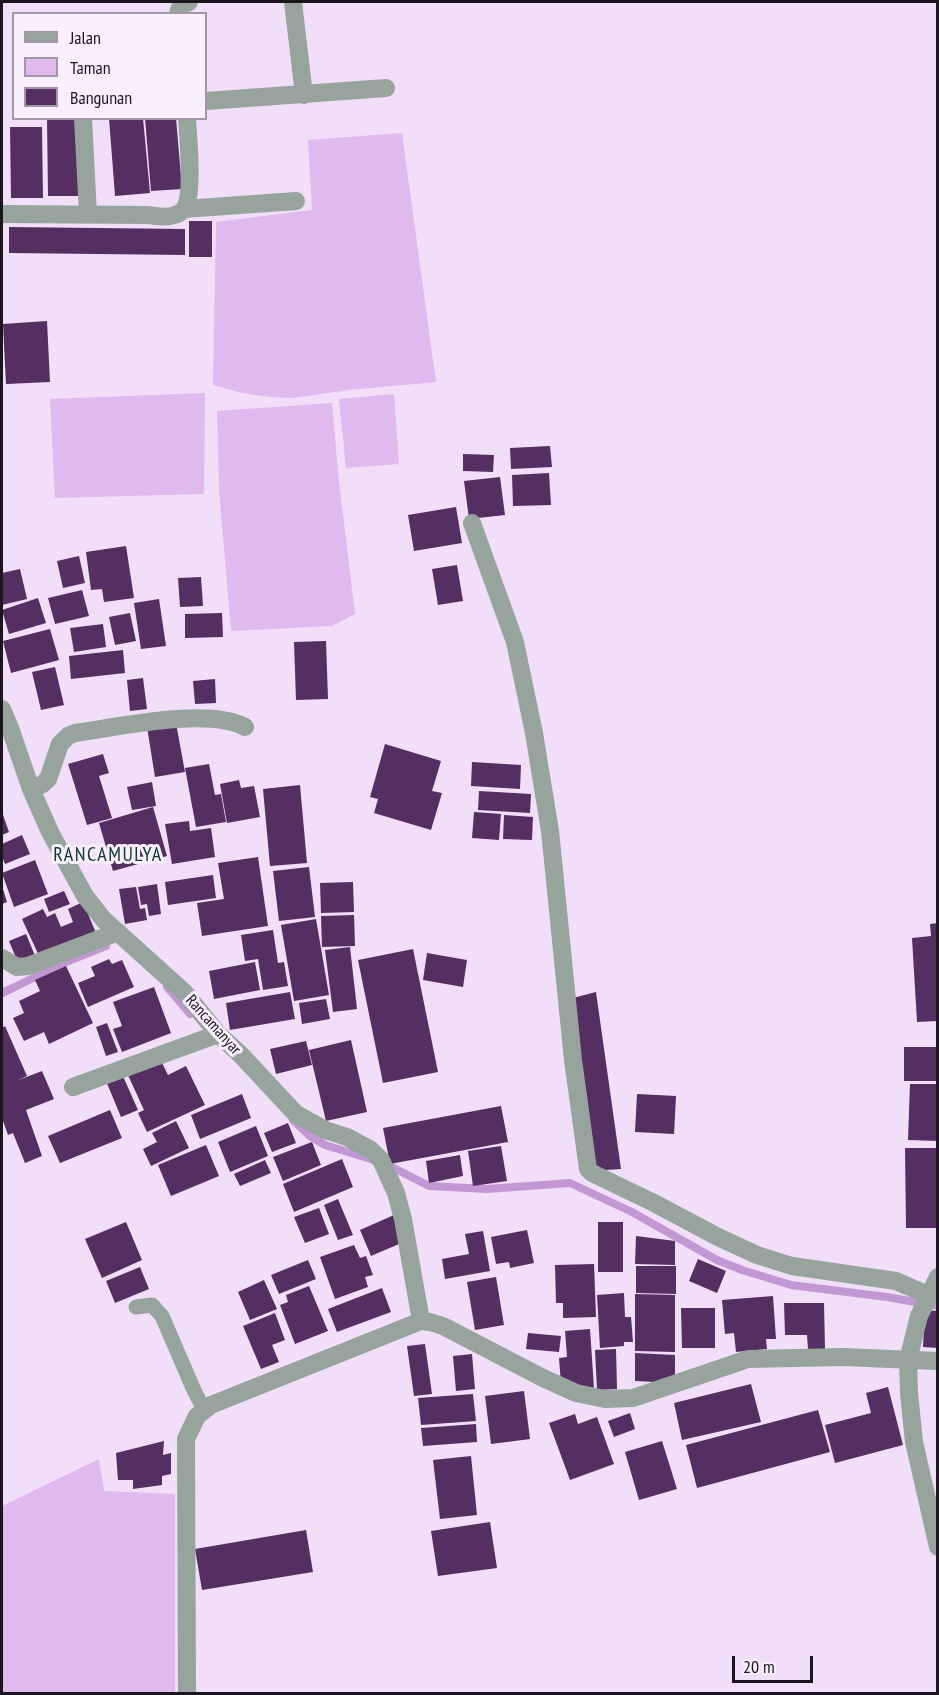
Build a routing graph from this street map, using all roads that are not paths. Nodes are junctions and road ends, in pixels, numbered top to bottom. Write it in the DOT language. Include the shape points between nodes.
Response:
graph roads {
  1 [pos="189,2"];
  2 [pos="293,2"];
  3 [pos="178,12"];
  4 [pos="386,88"];
  5 [pos="304,94"];
  6 [pos="207,101"];
  7 [pos="83,120"];
  8 [pos="187,120"];
  9 [pos="296,201"];
  10 [pos="184,208"];
  11 [pos="2,214"];
  12 [pos="88,214"];
  13 [pos="472,523"];
  14 [pos="2,710"];
  15 [pos="245,727"];
  16 [pos="31,789"];
  17 [pos="117,932"];
  18 [pos="2,958"];
  19 [pos="218,1034"];
  20 [pos="73,1087"];
  21 [pos="938,1277"];
  22 [pos="928,1295"];
  23 [pos="136,1307"];
  24 [pos="421,1322"];
  25 [pos="908,1360"];
  26 [pos="938,1361"];
  27 [pos="204,1410"];
  28 [pos="938,1547"];
  29 [pos="187,1694"];
  1 -- 3 [label="street"];
  2 -- 5 [label="street"];
  4 -- 5 [label="street"];
  5 -- 6 [label="street"];
  7 -- 12 [label="street"];
  8 -- 10 [label="street" via="190,156"];
  9 -- 10 [label="street"];
  10 -- 12 [label="street" via="173,216 160,217"];
  11 -- 12 [label="street"];
  13 -- 22 [label="street" via="514,642 534,733 588,1168 757,1255 792,1266 896,1281"];
  14 -- 16 [label="street, Rancamanyar"];
  15 -- 16 [label="street" via="227,719 178,719 75,733 60,744 48,779"];
  16 -- 17 [label="street, Rancamanyar" via="81,890"];
  17 -- 18 [label="street" via="28,966 16,967"];
  17 -- 19 [label="street, Rancamanyar" via="184,992"];
  19 -- 20 [label="street"];
  19 -- 24 [label="street, Rancamanyar" via="296,1114 347,1137 381,1160 403,1220"];
  21 -- 22 [label="street"];
  22 -- 25 [label="street"];
  23 -- 27 [label="lane" via="152,1305 162,1316"];
  24 -- 25 [label="street" via="443,1326 543,1378 576,1393 605,1400 633,1398 748,1359"];
  24 -- 27 [label="street"];
  25 -- 26 [label="street"];
  25 -- 28 [label="street" via="914,1442"];
  27 -- 29 [label="street" via="186,1439"];
}
